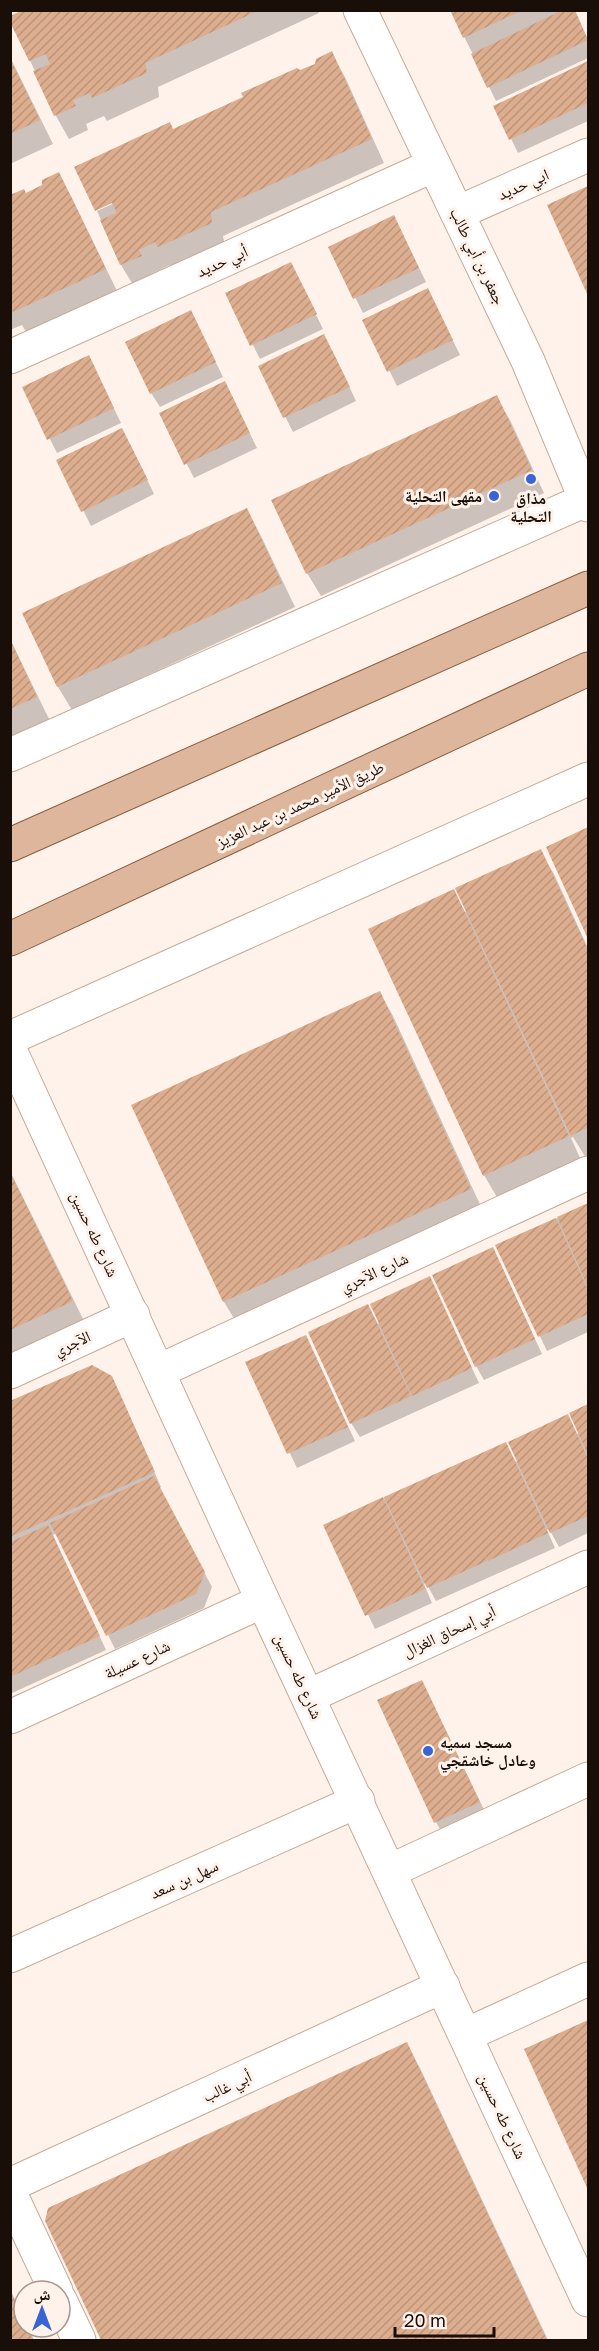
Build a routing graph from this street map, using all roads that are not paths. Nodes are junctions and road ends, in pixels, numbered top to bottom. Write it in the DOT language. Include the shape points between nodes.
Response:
graph roads {
  1 [pos="360,10"];
  2 [pos="588,155"];
  3 [pos="434,165"];
  4 [pos="457,213"];
  5 [pos="10,357"];
  6 [pos="588,502"];
  7 [pos="588,588"];
  8 [pos="588,669"];
  9 [pos="10,755"];
  10 [pos="588,779"];
  11 [pos="10,845"];
  12 [pos="10,939"];
  13 [pos="10,1038"];
  14 [pos="10,1050"];
  15 [pos="588,1173"];
  16 [pos="133,1315"];
  17 [pos="159,1371"];
  18 [pos="10,1372"];
  19 [pos="588,1567"];
  20 [pos="263,1601"];
  21 [pos="309,1696"];
  22 [pos="10,1717"];
  23 [pos="588,1779"];
  24 [pos="358,1801"];
  25 [pos="390,1871"];
  26 [pos="10,1956"];
  27 [pos="588,1979"];
  28 [pos="443,1986"];
  29 [pos="466,2035"];
  30 [pos="10,2185"];
  31 [pos="10,2193"];
  32 [pos="50,2279"];
  33 [pos="588,2301"];
  34 [pos="72,2325"];
  35 [pos="79,2340"];
  1 -- 3 [label="street, جعفر بن أبي طالب"];
  2 -- 4 [label="street, ابي حديد"];
  3 -- 4 [label="street, جعفر بن أبي طالب"];
  3 -- 5 [label="street, أبي حديد"];
  4 -- 6 [label="street, جعفر بن أبي طالب" via="528,361"];
  6 -- 9 [label="street"];
  7 -- 11 [label="main road"];
  8 -- 12 [label="main road, طريق الأمير محمد بن عبد العزيز"];
  10 -- 13 [label="street"];
  14 -- 16 [label="street, شارع طه حسين"];
  15 -- 17 [label="street, شارع الآجري"];
  16 -- 17 [label="street, شارع طه حسين"];
  16 -- 18 [label="street, الآجري"];
  17 -- 20 [label="street, شارع طه حسين"];
  19 -- 21 [label="street, أبي إسحاق الغزال"];
  20 -- 21 [label="street, شارع طه حسين"];
  20 -- 22 [label="street, شارع عسيلة"];
  21 -- 24 [label="street, شارع طه حسين"];
  23 -- 25 [label="street"];
  24 -- 25 [label="street, شارع طه حسين"];
  24 -- 26 [label="street, سهل بن سعد"];
  25 -- 28 [label="street, شارع طه حسين"];
  27 -- 29 [label="street"];
  28 -- 29 [label="street, شارع طه حسين"];
  28 -- 30 [label="street, أبي غالب"];
  29 -- 33 [label="street, شارع طه حسين"];
  31 -- 32 [label="street"];
  34 -- 35 [label="street"];
}
